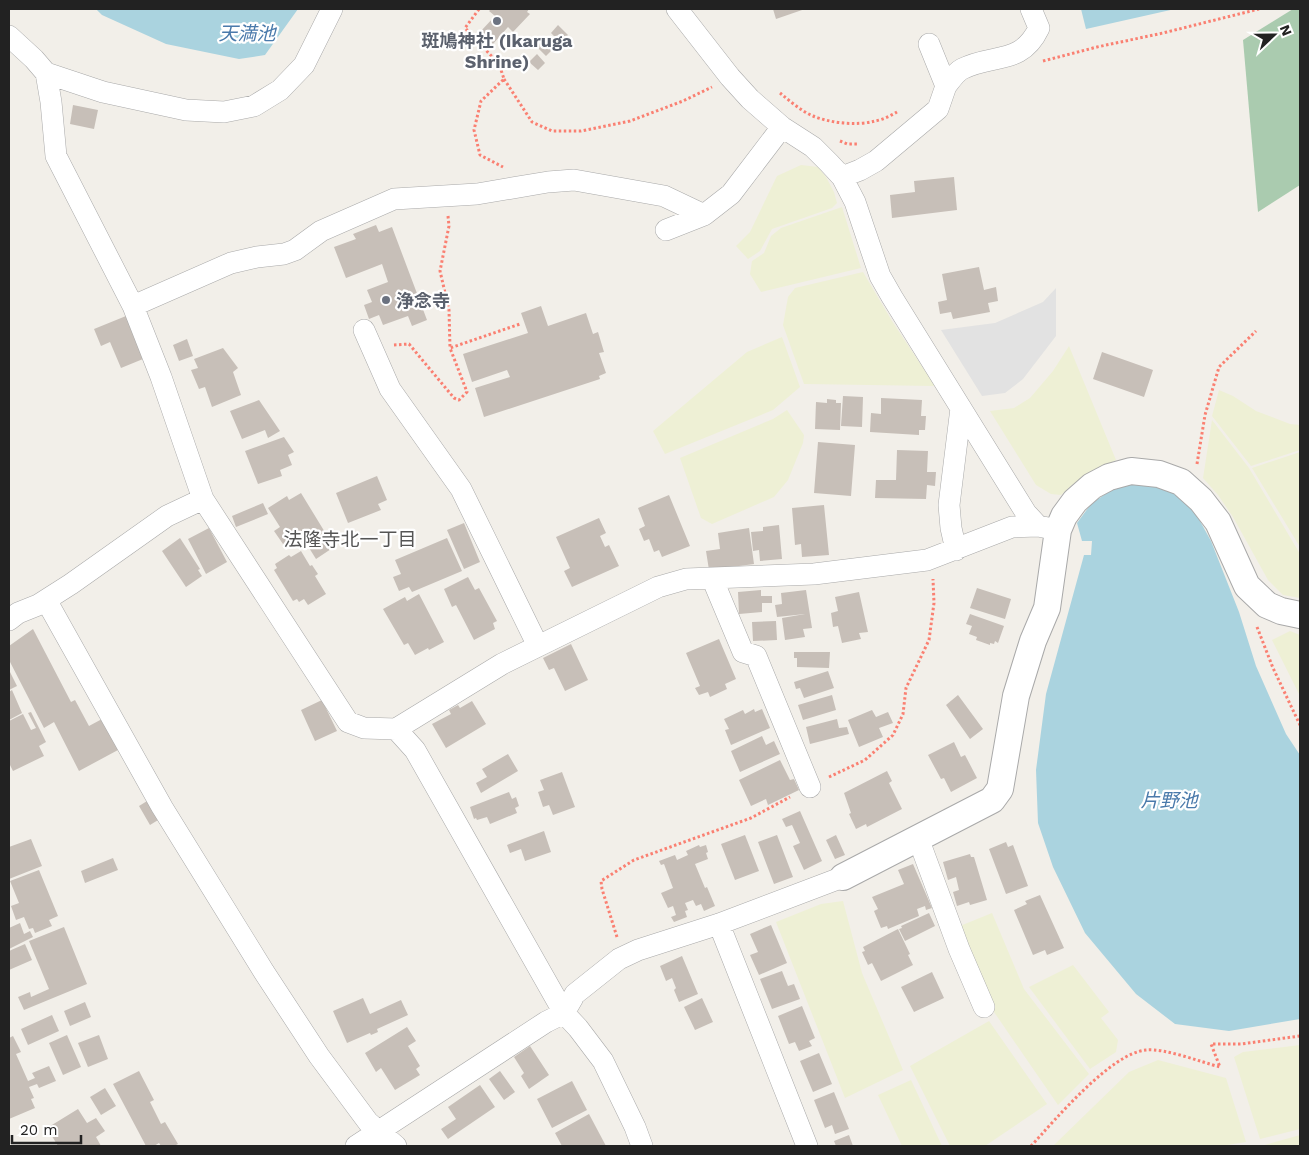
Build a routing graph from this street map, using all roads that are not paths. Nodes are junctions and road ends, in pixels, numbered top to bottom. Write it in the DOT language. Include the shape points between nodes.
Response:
graph roads {
  1 [pos="332,9"];
  2 [pos="677,9"];
  3 [pos="1031,9"];
  4 [pos="9,36"];
  5 [pos="929,44"];
  6 [pos="46,73"];
  7 [pos="946,86"];
  8 [pos="782,127"];
  9 [pos="842,177"];
  10 [pos="704,214"];
  11 [pos="666,230"];
  12 [pos="132,306"];
  13 [pos="368,339"];
  14 [pos="961,408"];
  15 [pos="202,499"];
  16 [pos="1048,528"];
  17 [pos="956,550"];
  18 [pos="712,578"];
  19 [pos="46,600"];
  20 [pos="1300,615"];
  21 [pos="9,620"];
  22 [pos="538,646"];
  23 [pos="396,730"];
  24 [pos="810,787"];
  25 [pos="918,838"];
  26 [pos="843,877"];
  27 [pos="719,924"];
  28 [pos="984,1007"];
  29 [pos="564,1013"];
  30 [pos="379,1130"];
  31 [pos="356,1146"];
  32 [pos="396,1146"];
  33 [pos="642,1146"];
  34 [pos="807,1146"];
  1 -- 6 [label="street" via="304,65 280,90 254,106 224,112 186,110 103,92"];
  2 -- 8 [label="street" via="730,78"];
  3 -- 7 [label="street" via="1039,28 1033,40 1022,50 961,70"];
  4 -- 6 [label="street"];
  5 -- 7 [label="street"];
  6 -- 12 [label="street" via="56,156"];
  7 -- 9 [label="street" via="938,109 876,161"];
  8 -- 9 [label="street" via="814,147"];
  8 -- 10 [label="street" via="731,194"];
  9 -- 14 [label="street" via="855,202 880,276"];
  10 -- 11 [label="street"];
  10 -- 12 [label="street" via="664,196 574,180 477,194 394,199 321,231 289,252 231,263"];
  12 -- 15 [label="street" via="162,377"];
  13 -- 22 [label="street" via="390,389 461,489"];
  14 -- 16 [label="street" via="1026,513"];
  14 -- 17 [label="street" via="949,505"];
  15 -- 19 [label="street" via="166,516"];
  15 -- 23 [label="street" via="348,722 364,728"];
  16 -- 17 [label="street" via="1012,528"];
  16 -- 20 [label="street" via="1064,516 1075,501 1109,477 1131,471 1159,474 1181,482 1201,500 1218,522 1247,586 1266,605"];
  16 -- 25 [label="street" via="1047,608 1016,696 1000,789 992,800"];
  17 -- 18 [label="street" via="927,560 814,574"];
  18 -- 22 [label="street" via="686,579 658,587"];
  18 -- 24 [label="street" via="743,652 756,656"];
  19 -- 21 [label="street"];
  19 -- 30 [label="street" via="162,807 264,972 319,1056 368,1122"];
  22 -- 23 [label="street" via="502,664"];
  23 -- 29 [label="street" via="414,750"];
  25 -- 26 [label="street"];
  25 -- 28 [label="street"];
  26 -- 27 [label="street"];
  27 -- 29 [label="street" via="620,959 574,994"];
  27 -- 34 [label="street"];
  29 -- 30 [label="street"];
  29 -- 33 [label="street" via="603,1061"];
  30 -- 31 [label="street"];
  30 -- 32 [label="street"];
}
